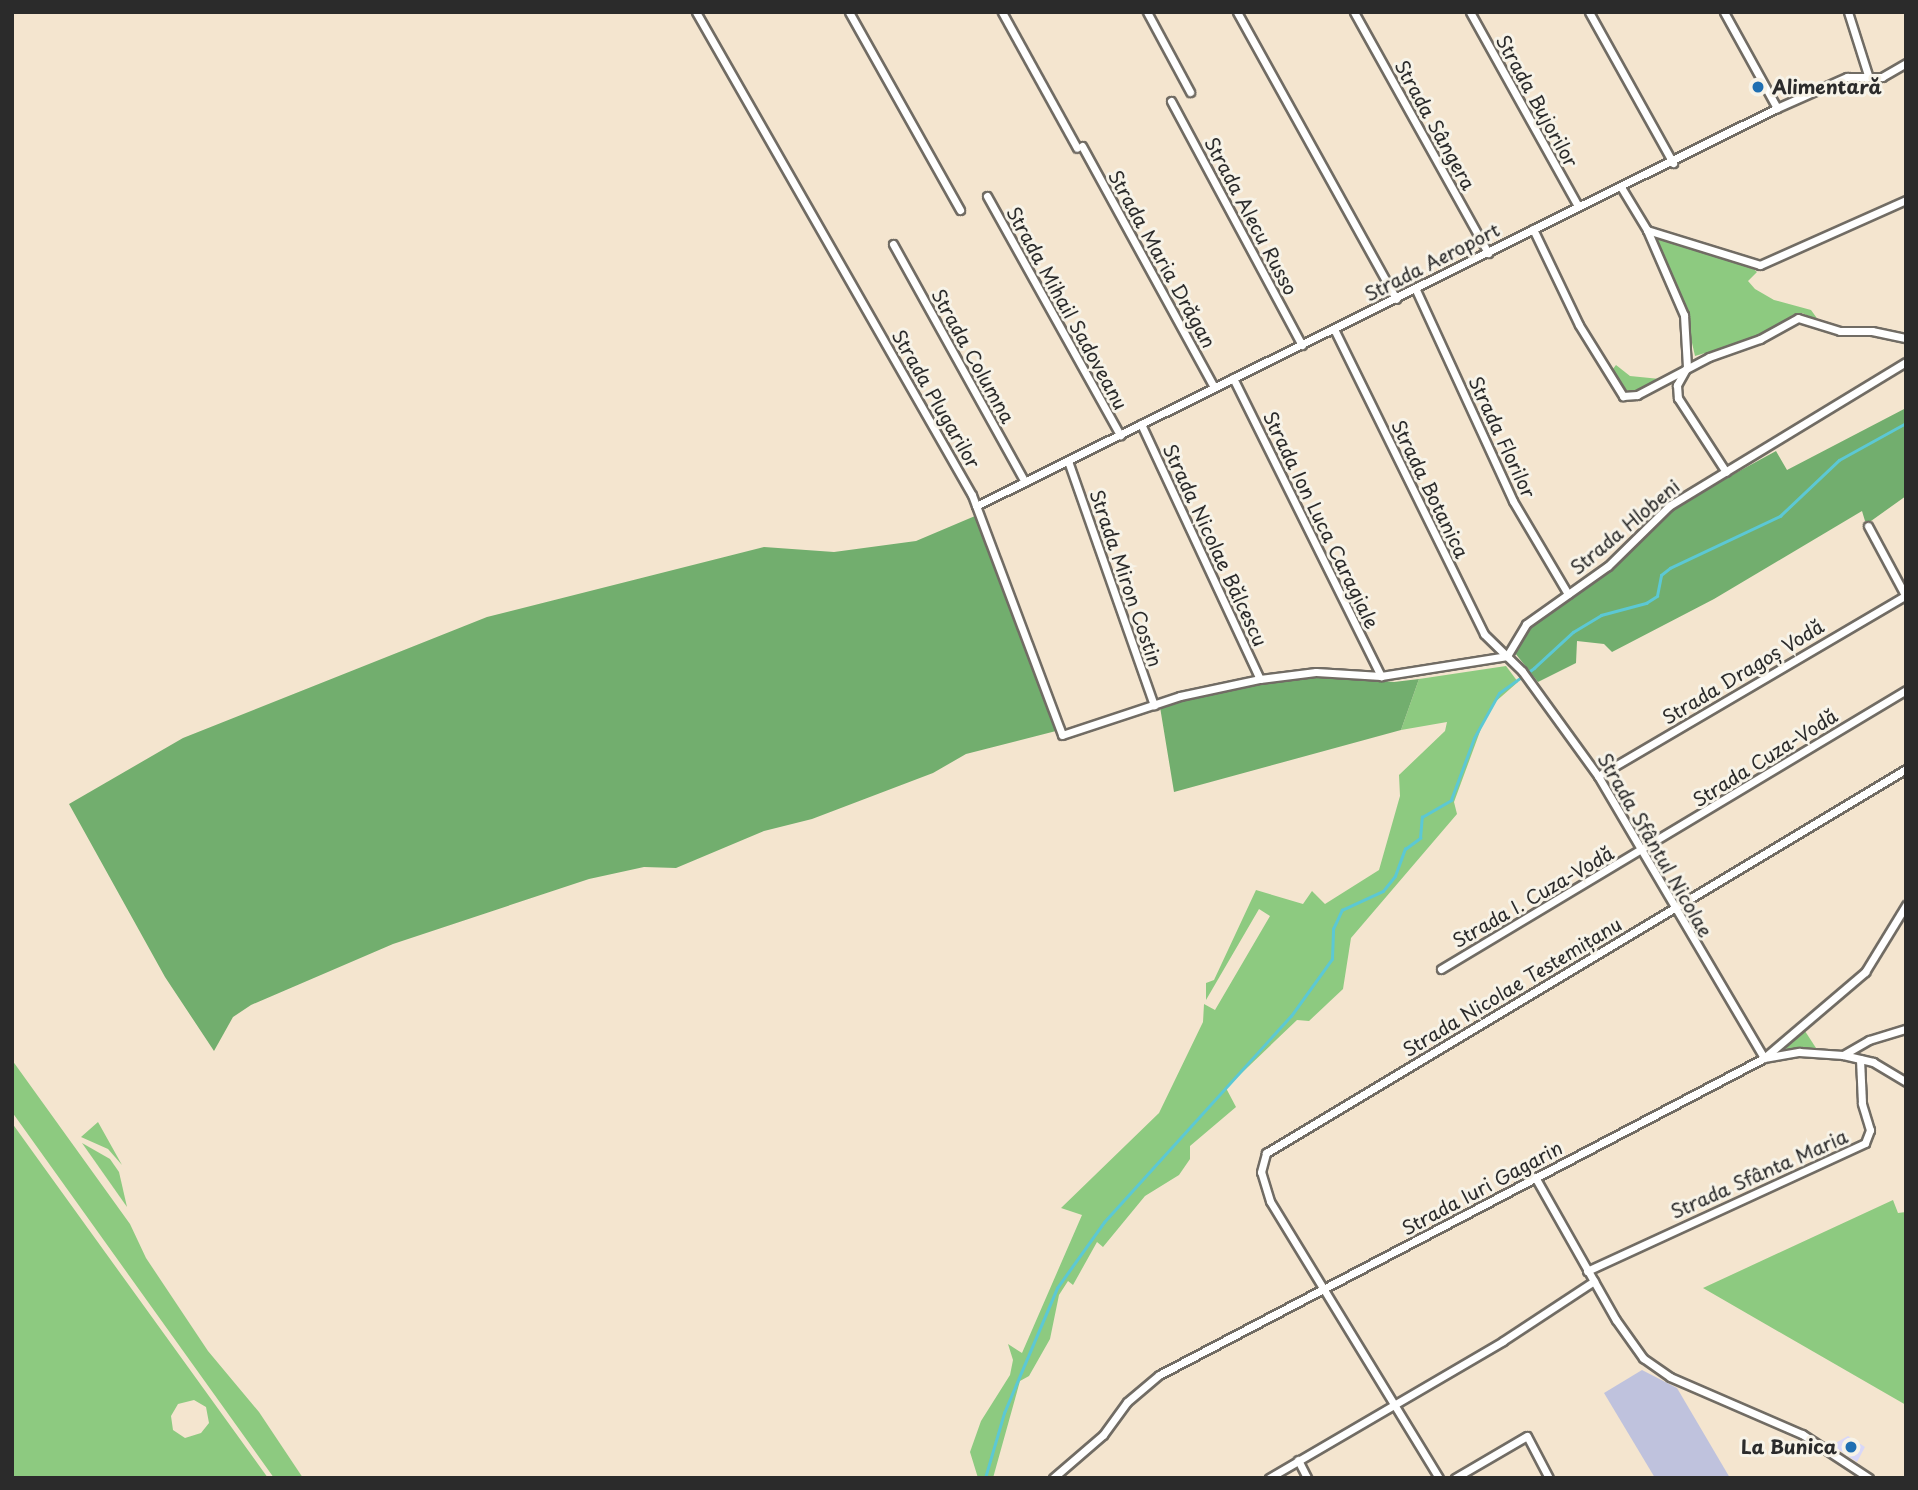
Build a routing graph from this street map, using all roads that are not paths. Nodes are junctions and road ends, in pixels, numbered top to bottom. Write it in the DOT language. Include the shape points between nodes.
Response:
graph roads {
  1 [pos="696,12"];
  2 [pos="849,12"];
  3 [pos="1002,12"];
  4 [pos="1147,12"];
  5 [pos="1237,12"];
  6 [pos="1354,12"];
  7 [pos="1469,12"];
  8 [pos="1589,12"];
  9 [pos="1724,12"];
  10 [pos="1848,12"];
  11 [pos="1906,62"];
  12 [pos="1868,75"];
  13 [pos="1190,92"];
  14 [pos="1171,102"];
  15 [pos="1777,108"];
  16 [pos="1673,163"];
  17 [pos="1621,187"];
  18 [pos="987,196"];
  19 [pos="1906,200"];
  20 [pos="1578,206"];
  21 [pos="960,210"];
  22 [pos="1533,229"];
  23 [pos="1647,230"];
  24 [pos="893,244"];
  25 [pos="1488,253"];
  26 [pos="1416,289"];
  27 [pos="1396,299"];
  28 [pos="1334,328"];
  29 [pos="1906,338"];
  30 [pos="1302,345"];
  31 [pos="1906,362"];
  32 [pos="1687,367"];
  33 [pos="1233,379"];
  34 [pos="1214,387"];
  35 [pos="1141,424"];
  36 [pos="1120,435"];
  37 [pos="1068,461"];
  38 [pos="1726,472"];
  39 [pos="1026,482"];
  40 [pos="975,506"];
  41 [pos="1868,526"];
  42 [pos="1568,594"];
  43 [pos="1905,596"];
  44 [pos="1507,656"];
  45 [pos="1381,676"];
  46 [pos="1260,679"];
  47 [pos="1906,690"];
  48 [pos="1154,705"];
  49 [pos="1906,769"];
  50 [pos="1598,776"];
  51 [pos="1641,852"];
  52 [pos="1906,905"];
  53 [pos="1673,909"];
  54 [pos="1441,969"];
  55 [pos="1906,1028"];
  56 [pos="1843,1055"];
  57 [pos="1764,1058"];
  58 [pos="1860,1059"];
  59 [pos="1906,1082"];
  60 [pos="1535,1177"];
  61 [pos="1587,1270"];
  62 [pos="1594,1281"];
  63 [pos="1325,1287"];
  64 [pos="1394,1404"];
  65 [pos="1298,1460"];
  66 [pos="1053,1478"];
  67 [pos="1269,1478"];
  68 [pos="1307,1478"];
  69 [pos="1439,1478"];
  70 [pos="1455,1478"];
  71 [pos="1549,1478"];
  72 [pos="1869,1478"];
  1 -- 40 [label="street, Strada Plugarilor" via="754,121 923,405"];
  2 -- 21 [label="street"];
  3 -- 34 [label="street, Strada Maria Drăgan"];
  4 -- 13 [label="street"];
  5 -- 27 [label="street"];
  6 -- 25 [label="street, Strada Sângera"];
  7 -- 20 [label="street, Strada Bujorilor"];
  8 -- 16 [label="street"];
  9 -- 15 [label="street"];
  10 -- 12 [label="street"];
  11 -- 12 [label="street, Strada Aeroport" via="1882,77"];
  12 -- 15 [label="street, Strada Aeroport" via="1847,77"];
  14 -- 30 [label="street, Strada Alecu Russo"];
  15 -- 16 [label="street, Strada Aeroport"];
  16 -- 17 [label="street, Strada Aeroport"];
  17 -- 20 [label="street, Strada Aeroport"];
  17 -- 23 [label="street"];
  18 -- 36 [label="street, Strada Mihail Sadoveanu"];
  19 -- 23 [label="street" via="1759,265"];
  20 -- 22 [label="street, Strada Aeroport"];
  22 -- 25 [label="street, Strada Aeroport"];
  22 -- 32 [label="street" via="1578,325 1623,396 1646,391"];
  23 -- 32 [label="street" via="1684,315"];
  24 -- 39 [label="street, Strada Columna"];
  25 -- 26 [label="street, Strada Aeroport"];
  26 -- 27 [label="street, Strada Aeroport"];
  26 -- 42 [label="street, Strada Florilor" via="1513,501"];
  27 -- 28 [label="street, Strada Aeroport"];
  28 -- 30 [label="street, Strada Aeroport"];
  28 -- 44 [label="street, Strada Botanica" via="1485,634"];
  29 -- 32 [label="street" via="1840,331 1798,317 1760,340"];
  30 -- 33 [label="street, Strada Aeroport"];
  31 -- 38 [label="street, Strada Hlobeni"];
  32 -- 38 [label="street" via="1677,385 1678,398"];
  33 -- 34 [label="street, Strada Aeroport"];
  33 -- 45 [label="street, Strada Ion Luca Caragiale"];
  34 -- 35 [label="street, Strada Aeroport"];
  35 -- 36 [label="street, Strada Aeroport"];
  35 -- 46 [label="street, Strada Nicolae Bălcescu"];
  36 -- 37 [label="street, Strada Aeroport"];
  37 -- 39 [label="street, Strada Aeroport"];
  37 -- 48 [label="street, Strada Miron Costin"];
  38 -- 42 [label="street, Strada Hlobeni" via="1669,506 1608,566"];
  39 -- 40 [label="street, Strada Aeroport"];
  40 -- 48 [label="street, Strada Plugarilor" via="1062,736"];
  41 -- 43 [label="street"];
  42 -- 44 [label="street, Strada Hlobeni" via="1526,624"];
  43 -- 50 [label="street, Strada Dragoș Vodă"];
  44 -- 45 [label="street"];
  44 -- 50 [label="street, Strada Sfântul Nicolae" via="1529,679"];
  45 -- 46 [label="street" via="1316,672"];
  46 -- 48 [label="street"];
  47 -- 51 [label="street, Strada Cuza-Vodă"];
  49 -- 53 [label="street, Strada Nicolae Testemițanu"];
  50 -- 51 [label="street, Strada Sfântul Nicolae"];
  51 -- 53 [label="street, Strada Sfântul Nicolae"];
  51 -- 54 [label="street, Strada I. Cuza-Vodă"];
  52 -- 57 [label="street, Strada Iuri Gagarin" via="1865,972"];
  53 -- 57 [label="street, Strada Sfântul Nicolae"];
  53 -- 63 [label="street, Strada Nicolae Testemițanu" via="1266,1153 1261,1172 1270,1201"];
  55 -- 56 [label="street" via="1869,1040"];
  56 -- 57 [label="street" via="1799,1052"];
  56 -- 58 [label="street"];
  57 -- 60 [label="street, Strada Iuri Gagarin"];
  58 -- 59 [label="street"];
  58 -- 61 [label="street, Strada Sfânta Maria" via="1862,1103 1870,1130 1865,1143"];
  60 -- 61 [label="street"];
  60 -- 63 [label="street, Strada Iuri Gagarin"];
  61 -- 62 [label="street"];
  62 -- 64 [label="street"];
  62 -- 72 [label="street" via="1631,1344 1655,1368 1802,1434"];
  63 -- 64 [label="street, Strada Nicolae Testemițanu"];
  63 -- 66 [label="street, Strada Iuri Gagarin" via="1159,1375 1127,1402 1103,1435"];
  64 -- 65 [label="street"];
  64 -- 69 [label="street, Strada Nicolae Testemițanu"];
  65 -- 67 [label="street"];
  65 -- 68 [label="street"];
  70 -- 71 [label="street" via="1527,1436"];
}
